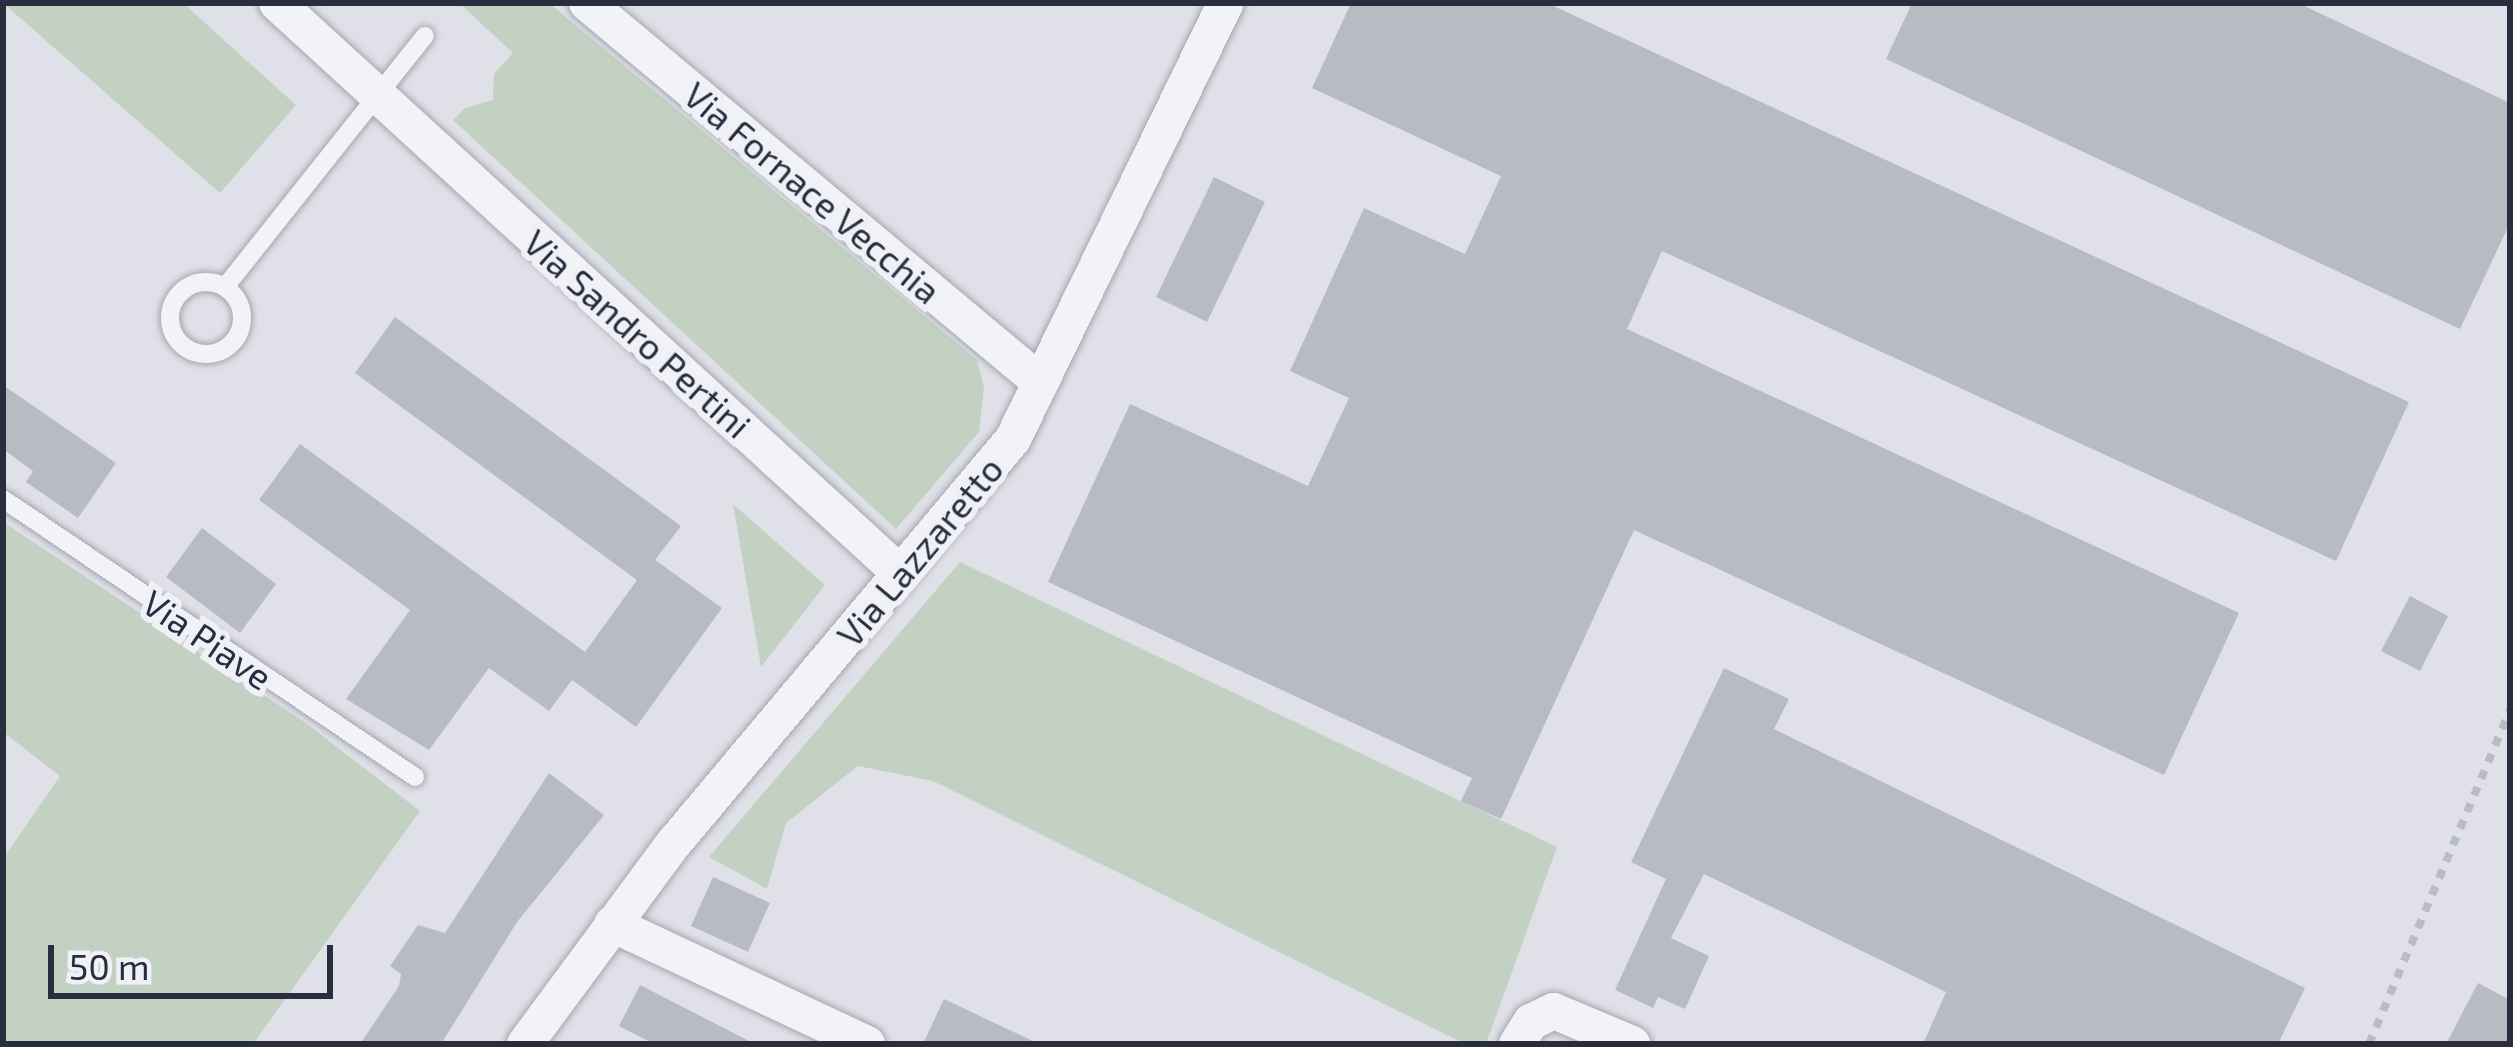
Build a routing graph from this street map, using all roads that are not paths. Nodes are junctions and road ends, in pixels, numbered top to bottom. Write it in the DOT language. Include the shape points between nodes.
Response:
graph roads {
  1 [pos="278,3"];
  2 [pos="587,3"];
  3 [pos="1226,3"];
  4 [pos="425,37"];
  5 [pos="376,93"];
  6 [pos="226,287"];
  7 [pos="1039,381"];
  8 [pos="3,499"];
  9 [pos="900,574"];
  10 [pos="415,777"];
  11 [pos="612,924"];
  12 [pos="525,1044"];
  13 [pos="867,1044"];
  14 [pos="1517,1044"];
  15 [pos="1632,1044"];
  1 -- 5 [label="street, Via Sandro Pertini"];
  2 -- 7 [label="street, Via Fornace Vecchia"];
  3 -- 7 [label="street, Via Lazzaretto"];
  4 -- 5 [label="lane"];
  5 -- 6 [label="lane"];
  5 -- 9 [label="street, Via Sandro Pertini"];
  6 -- 6 [label="lane" via="202,282 181,292 171,326 184,346 205,355 236,338 240,305"];
  7 -- 9 [label="street, Via Lazzaretto" via="1013,439"];
  8 -- 10 [label="lane, Via Piave"];
  9 -- 11 [label="street, Via Lazzaretto"];
  11 -- 12 [label="street, Via Lazzaretto"];
  11 -- 13 [label="street"];
  14 -- 15 [label="street" via="1540,1014 1566,1012"];
}
